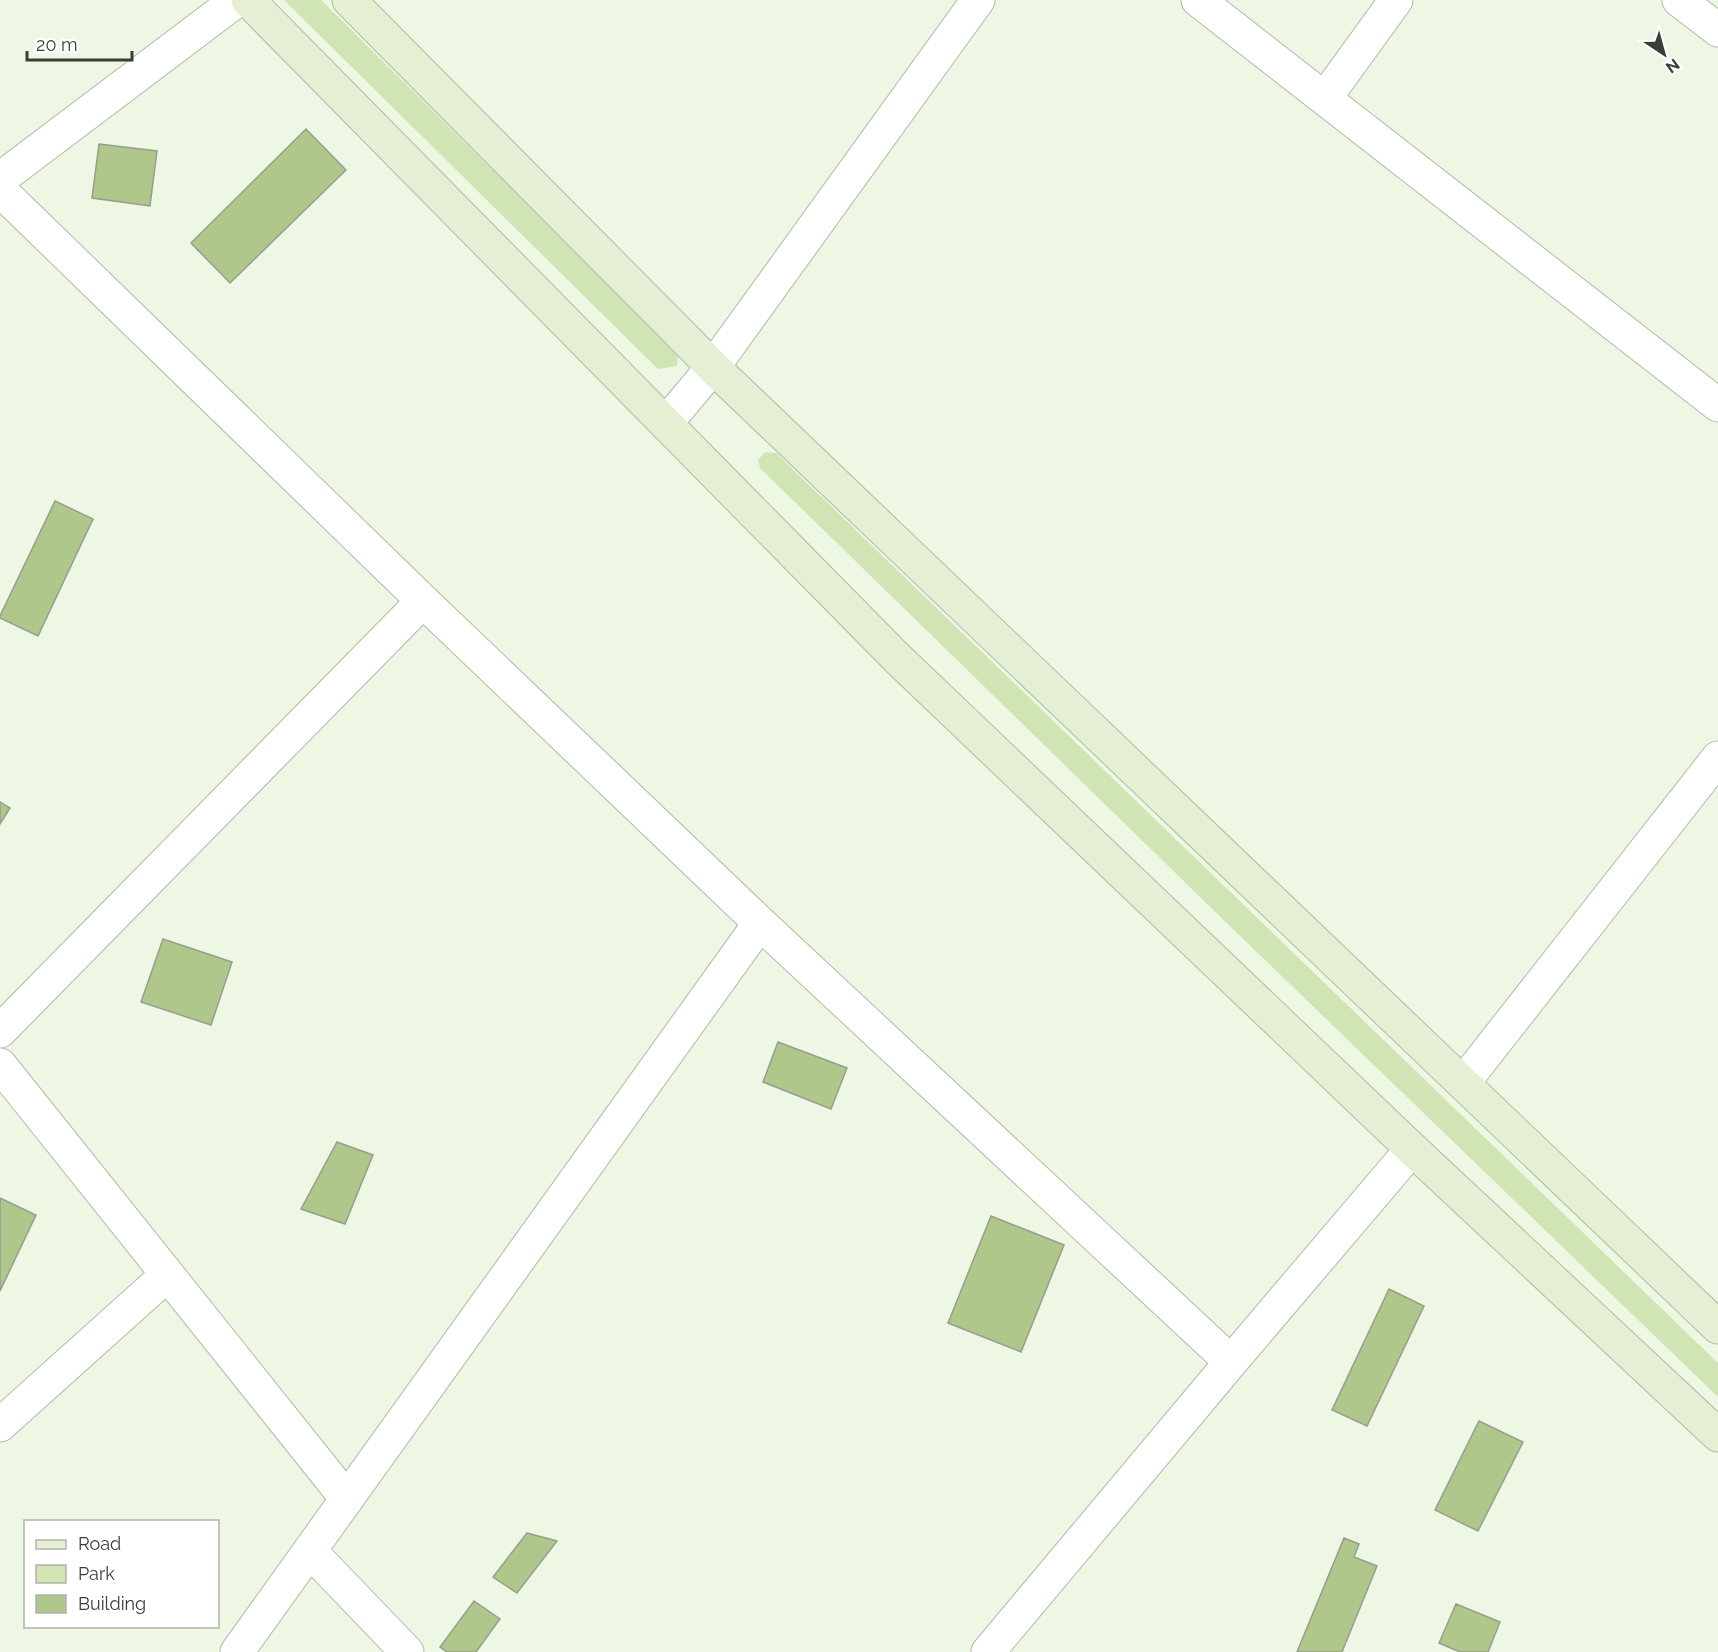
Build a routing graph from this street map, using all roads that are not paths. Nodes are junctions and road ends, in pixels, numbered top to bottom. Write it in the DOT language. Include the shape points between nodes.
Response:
graph roads {
  1 [pos="237,0"];
  2 [pos="248,0"];
  3 [pos="350,0"];
  4 [pos="978,0"];
  5 [pos="1198,0"];
  6 [pos="1396,0"];
  7 [pos="1679,0"];
  8 [pos="1718,30"];
  9 [pos="1325,98"];
  10 [pos="0,179"];
  11 [pos="0,190"];
  12 [pos="713,367"];
  13 [pos="1718,405"];
  14 [pos="666,423"];
  15 [pos="423,601"];
  16 [pos="1718,758"];
  17 [pos="760,923"];
  18 [pos="0,1031"];
  19 [pos="0,1065"];
  20 [pos="1463,1083"];
  21 [pos="1412,1149"];
  22 [pos="167,1275"];
  23 [pos="1718,1327"];
  24 [pos="1231,1362"];
  25 [pos="0,1425"];
  26 [pos="1718,1435"];
  27 [pos="347,1499"];
  28 [pos="310,1551"];
  29 [pos="237,1652"];
  30 [pos="407,1652"];
  31 [pos="988,1652"];
  1 -- 10 [label="street"];
  2 -- 14 [label="main road"];
  3 -- 12 [label="main road"];
  4 -- 12 [label="street"];
  5 -- 9 [label="street"];
  6 -- 9 [label="street"];
  7 -- 8 [label="street"];
  9 -- 13 [label="street"];
  11 -- 15 [label="street"];
  12 -- 14 [label="street"];
  12 -- 20 [label="main road"];
  14 -- 21 [label="main road" via="898,659"];
  15 -- 17 [label="street"];
  15 -- 18 [label="street"];
  16 -- 20 [label="street"];
  17 -- 24 [label="street"];
  17 -- 27 [label="street"];
  19 -- 22 [label="street"];
  20 -- 23 [label="main road"];
  21 -- 24 [label="street"];
  21 -- 26 [label="main road"];
  22 -- 25 [label="street"];
  22 -- 27 [label="street"];
  24 -- 31 [label="street"];
  27 -- 28 [label="street"];
  28 -- 29 [label="street"];
  28 -- 30 [label="street"];
}
